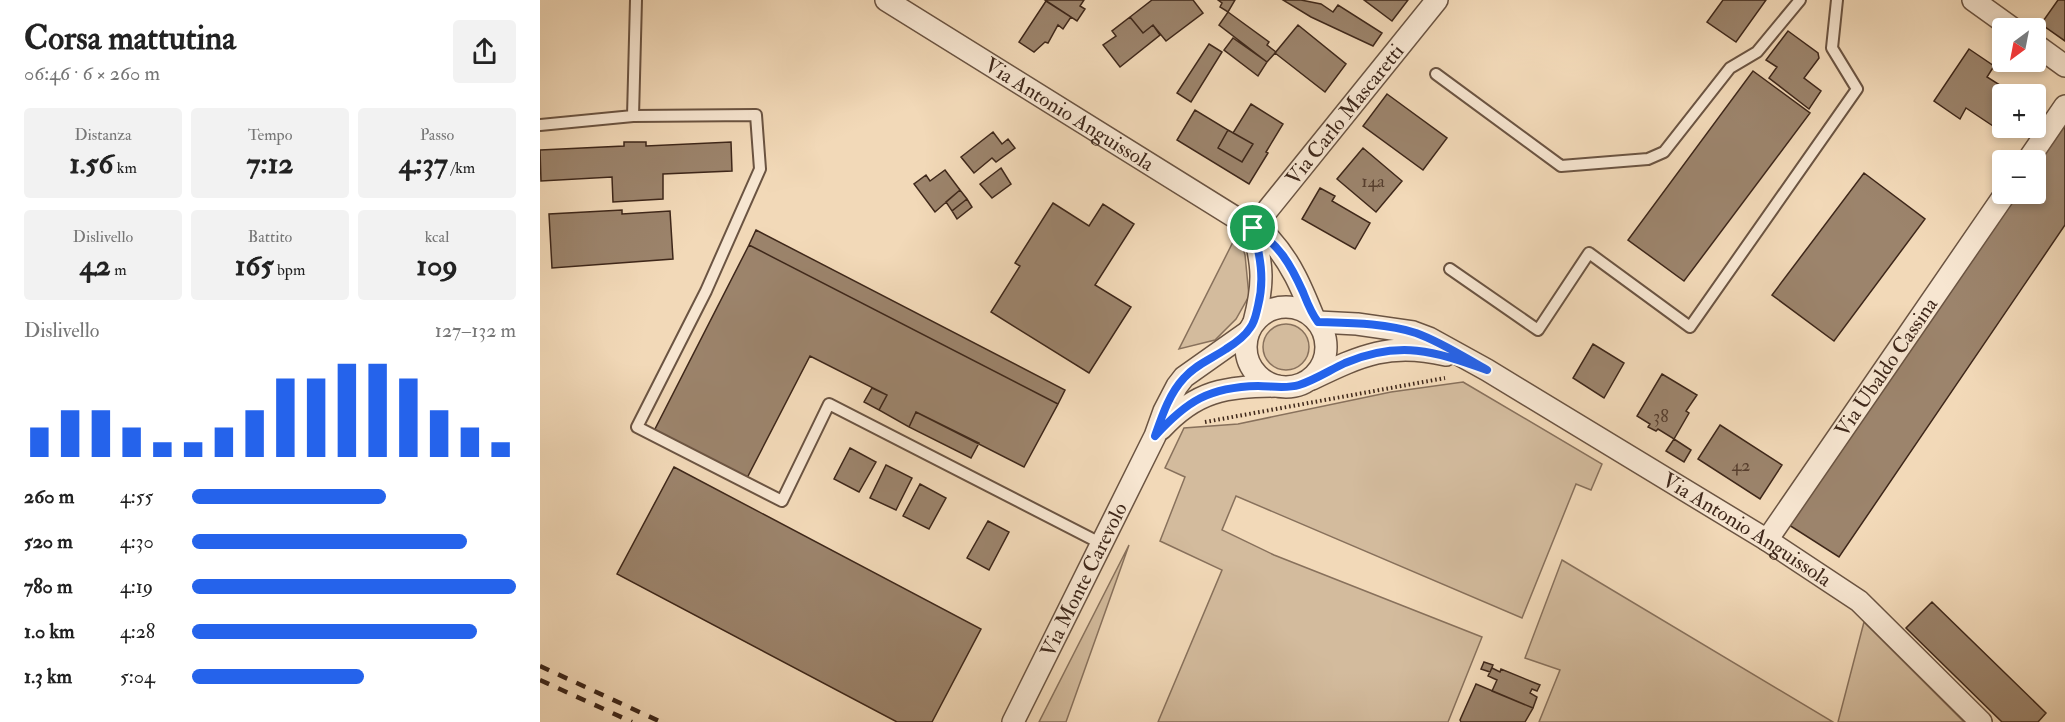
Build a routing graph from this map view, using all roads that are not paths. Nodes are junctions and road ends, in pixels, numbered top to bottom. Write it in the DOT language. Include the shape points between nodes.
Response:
graph roads {
  1 [pos="636,0"];
  2 [pos="886,0"];
  3 [pos="1437,0"];
  4 [pos="1800,0"];
  5 [pos="1837,0"];
  6 [pos="1972,0"];
  7 [pos="1998,18"];
  8 [pos="2046,52"];
  9 [pos="2065,66"];
  10 [pos="1436,74"];
  11 [pos="2065,106"];
  12 [pos="633,116"];
  13 [pos="540,125"];
  14 [pos="2035,150"];
  15 [pos="1998,204"];
  16 [pos="1253,228"];
  17 [pos="1450,269"];
  18 [pos="1316,319"];
  19 [pos="1251,327"];
  20 [pos="1487,370"];
  21 [pos="1311,379"];
  22 [pos="1275,386"];
  23 [pos="1155,436"];
  24 [pos="1767,540"];
  25 [pos="1102,544"];
  26 [pos="1013,722"];
  27 [pos="1981,722"];
  1 -- 12 [label="lane"];
  2 -- 16 [label="street, Via Antonio Anguissola"];
  3 -- 16 [label="street, Via Carlo Mascaretti"];
  4 -- 10 [label="lane" via="1758,52 1730,68 1664,152 1648,159 1561,166"];
  5 -- 17 [label="lane" via="1832,48 1857,89 1690,327 1589,254 1538,330"];
  6 -- 7 [label="street"];
  8 -- 9 [label="street"];
  11 -- 14 [label="street"];
  12 -- 13 [label="lane"];
  12 -- 25 [label="lane" via="756,115 760,169 706,291 637,428 782,501 829,404"];
  15 -- 24 [label="street, Via Ubaldo Cassina"];
  16 -- 18 [label="street, Via Antonio Anguissola" via="1281,251"];
  16 -- 19 [label="street" via="1262,285"];
  18 -- 19 [label="street" via="1303,309 1281,306 1270,309"];
  18 -- 20 [label="street, Via Antonio Anguissola" via="1413,333"];
  18 -- 21 [label="street" via="1326,337 1326,354"];
  19 -- 22 [label="street" via="1246,352 1249,363 1264,381"];
  19 -- 23 [label="street, Via Monte Carevolo" via="1184,377"];
  20 -- 21 [label="street, Via Antonio Anguissola" via="1446,356 1407,349 1363,356"];
  20 -- 24 [label="street, Via Antonio Anguissola"];
  21 -- 22 [label="street" via="1300,385"];
  22 -- 23 [label="street, Via Monte Carevolo" via="1211,392 1185,406"];
  23 -- 25 [label="street, Via Monte Carevolo"];
  24 -- 27 [label="street, Via Antonio Anguissola" via="1859,601"];
  25 -- 26 [label="street, Via Monte Carevolo"];
}
